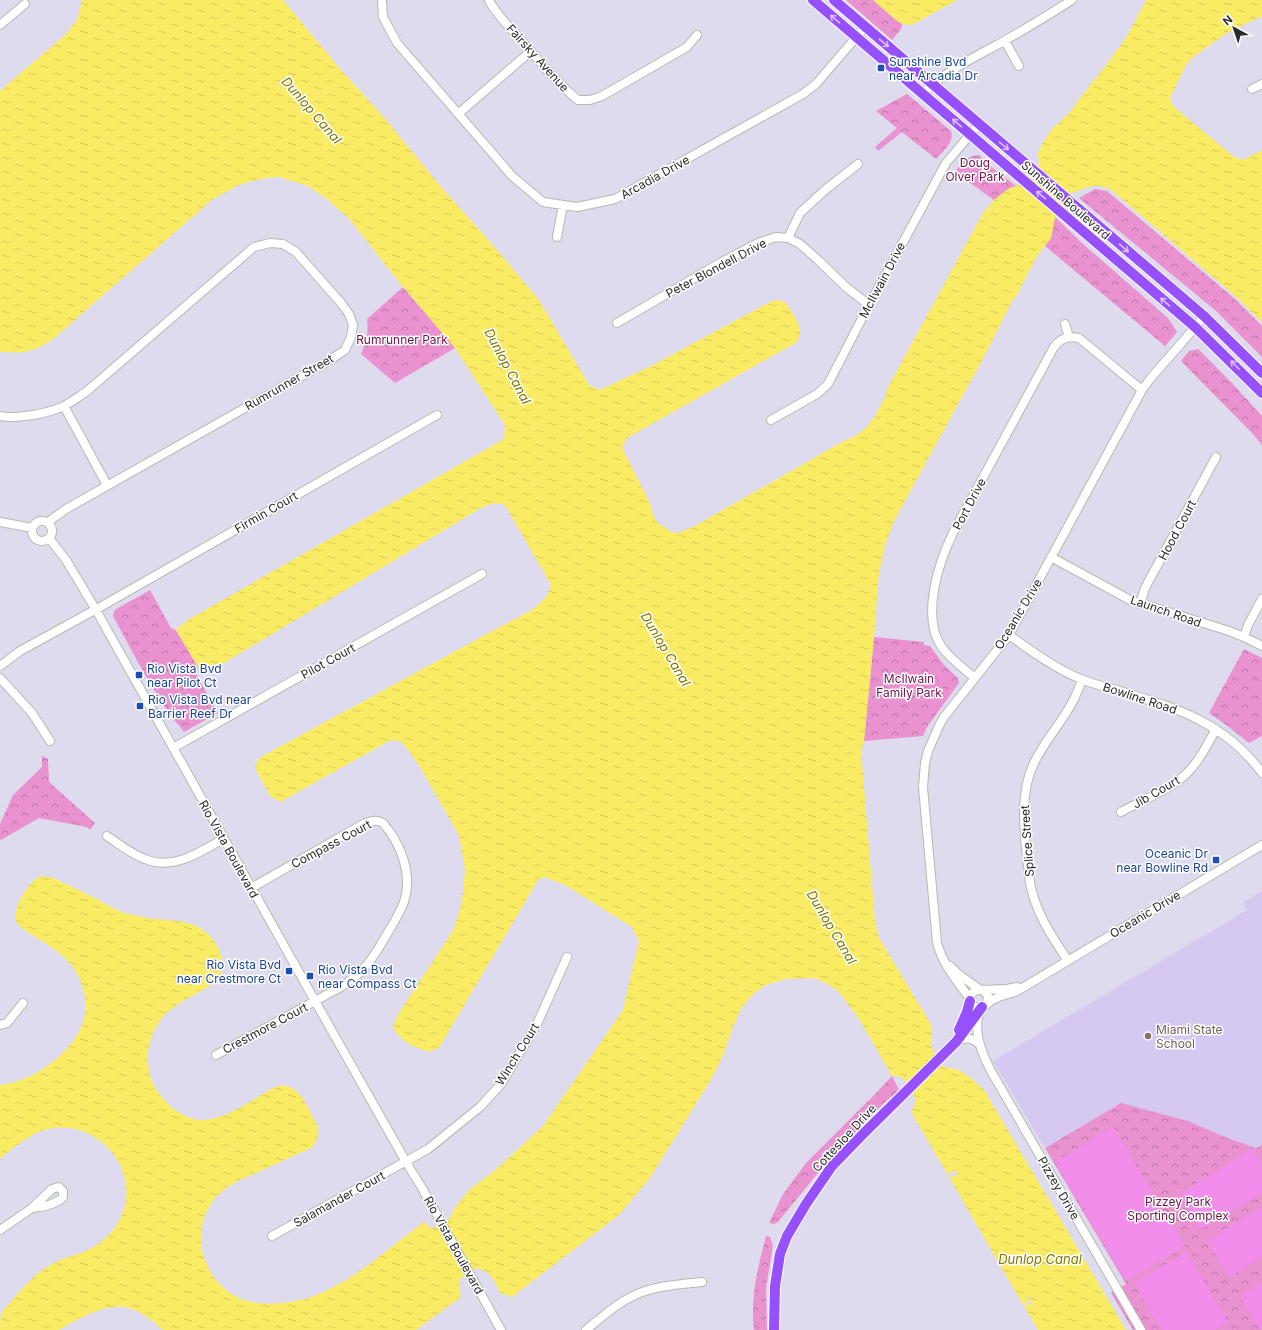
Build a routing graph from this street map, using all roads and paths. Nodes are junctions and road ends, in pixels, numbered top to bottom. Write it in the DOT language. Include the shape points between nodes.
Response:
graph roads {
  1 [pos="382,0"];
  2 [pos="489,0"];
  3 [pos="813,0"];
  4 [pos="834,0"];
  5 [pos="1072,0"];
  6 [pos="25,4"];
  7 [pos="0,25"];
  8 [pos="865,27"];
  9 [pos="697,35"];
  10 [pos="857,37"];
  11 [pos="1005,41"];
  12 [pos="531,51"];
  13 [pos="1019,66"];
  14 [pos="932,84"];
  15 [pos="1262,84"];
  16 [pos="1252,89"];
  17 [pos="923,94"];
  18 [pos="458,114"];
  19 [pos="979,124"];
  20 [pos="970,134"];
  21 [pos="858,164"];
  22 [pos="563,204"];
  23 [pos="557,238"];
  24 [pos="788,238"];
  25 [pos="869,305"];
  26 [pos="1204,317"];
  27 [pos="617,323"];
  28 [pos="1065,324"];
  29 [pos="1195,327"];
  30 [pos="1069,337"];
  31 [pos="1262,373"];
  32 [pos="1142,390"];
  33 [pos="1262,394"];
  34 [pos="64,406"];
  35 [pos="437,415"];
  36 [pos="0,416"];
  37 [pos="771,420"];
  38 [pos="1216,457"];
  39 [pos="107,485"];
  40 [pos="0,522"];
  41 [pos="48,522"];
  42 [pos="32,528"];
  43 [pos="49,538"];
  44 [pos="1051,557"];
  45 [pos="482,574"];
  46 [pos="1262,599"];
  47 [pos="1140,604"];
  48 [pos="96,610"];
  49 [pos="1009,634"];
  50 [pos="1244,637"];
  51 [pos="1262,646"];
  52 [pos="0,666"];
  53 [pos="0,678"];
  54 [pos="975,678"];
  55 [pos="1082,679"];
  56 [pos="1216,729"];
  57 [pos="50,741"];
  58 [pos="173,748"];
  59 [pos="1262,773"];
  60 [pos="1121,812"];
  61 [pos="107,836"];
  62 [pos="224,839"];
  63 [pos="1262,844"];
  64 [pos="251,888"];
  65 [pos="567,957"];
  66 [pos="943,960"];
  67 [pos="1067,960"];
  68 [pos="1029,984"];
  69 [pos="980,989"];
  70 [pos="970,1000"];
  71 [pos="315,1001"];
  72 [pos="23,1003"];
  73 [pos="984,1006"];
  74 [pos="0,1025"];
  75 [pos="956,1042"];
  76 [pos="980,1045"];
  77 [pos="944,1054"];
  78 [pos="216,1055"];
  79 [pos="406,1162"];
  80 [pos="32,1208"];
  81 [pos="0,1230"];
  82 [pos="272,1236"];
  83 [pos="471,1279"];
  84 [pos="702,1282"];
  85 [pos="775,1328"];
  86 [pos="498,1330"];
  87 [pos="501,1330"];
  88 [pos="586,1330"];
  89 [pos="1141,1330"];
  1 -- 18 [label="street, Arcadia Drive" via="383,17 397,43"];
  2 -- 12 [label="street, Fairsky Avenue"];
  10 -- 3 [label="main road, Sunshine Boulevard, one-way"];
  4 -- 8 [label="main road, Sunshine Boulevard"];
  5 -- 11 [label="street"];
  6 -- 7 [label="street"];
  8 -- 10 [label="street, Arcadia Drive"];
  8 -- 14 [label="main road, Sunshine Boulevard, one-way"];
  9 -- 12 [label="street, Fairsky Avenue" via="687,47 602,96 590,100 578,100 573,96"];
  10 -- 17 [label="main road, Sunshine Boulevard"];
  10 -- 22 [label="street, Arcadia Drive" via="816,84 803,94 615,199 577,207"];
  11 -- 13 [label="street"];
  11 -- 14 [label="street"];
  12 -- 18 [label="street"];
  14 -- 17 [label="street"];
  14 -- 19 [label="main road, Sunshine Boulevard"];
  15 -- 16 [label="street"];
  20 -- 17 [label="main road, Sunshine Boulevard, one-way"];
  18 -- 22 [label="street, Arcadia Drive" via="512,176 543,202"];
  19 -- 20 [label="street, McIIwain Drive"];
  19 -- 26 [label="main road, Sunshine Boulevard, one-way"];
  20 -- 25 [label="street, McIIwain Drive" via="946,163"];
  29 -- 20 [label="main road, Sunshine Boulevard, one-way"];
  21 -- 24 [label="street" via="800,214"];
  22 -- 23 [label="street"];
  24 -- 25 [label="street" via="800,244"];
  24 -- 27 [label="street, Peter Blondell Drive" via="776,237 758,243"];
  25 -- 37 [label="street, McIIwain Drive" via="828,384 817,394"];
  26 -- 29 [label="street, Oceanic Drive"];
  26 -- 31 [label="main road, Sunshine Boulevard"];
  28 -- 30 [label="street"];
  29 -- 32 [label="street, Oceanic Drive"];
  33 -- 29 [label="main road, Sunshine Boulevard, one-way"];
  30 -- 32 [label="street" via="1084,341"];
  30 -- 54 [label="street, Port Drive" via="1058,341 1054,347 954,531 938,571 932,617 935,633 951,658"];
  32 -- 44 [label="street, Oceanic Drive"];
  34 -- 36 [label="street, Rumrunner Street" via="29,416"];
  34 -- 39 [label="street"];
  34 -- 39 [label="street, Rumrunner Street" via="86,392 254,247 270,243 283,244 296,252 349,314 353,326 345,350"];
  35 -- 48 [label="street, Firmin Court"];
  38 -- 47 [label="street, Hood Court" via="1145,588"];
  39 -- 41 [label="street, Rumrunner Street"];
  40 -- 42 [label="street"];
  41 -- 42 [label="street" via="40,521"];
  41 -- 43 [label="street" via="53,531"];
  42 -- 43 [label="street" via="35,538 43,541"];
  43 -- 48 [label="street, Rio Vista Boulevard" via="66,560"];
  44 -- 47 [label="street, Launch Road"];
  44 -- 49 [label="street, Oceanic Drive"];
  45 -- 58 [label="street, Pilot Court"];
  46 -- 50 [label="street"];
  47 -- 50 [label="street, Launch Road"];
  48 -- 52 [label="street, Firmin Court" via="20,651"];
  48 -- 58 [label="street, Rio Vista Boulevard"];
  49 -- 54 [label="street, Oceanic Drive"];
  49 -- 55 [label="street, Bowline Road" via="1063,670"];
  50 -- 51 [label="street, Launch Road"];
  53 -- 57 [label="street" via="32,713"];
  54 -- 66 [label="street, Oceanic Drive" via="939,726 928,750 923,776 936,935"];
  55 -- 56 [label="street, Bowline Road" via="1176,709"];
  55 -- 67 [label="street, Splice Street" via="1075,697 1035,760 1027,785 1024,809 1032,893 1043,922"];
  56 -- 59 [label="street, Bowline Road" via="1239,747"];
  56 -- 60 [label="street, Jib Court" via="1196,762 1183,776"];
  58 -- 62 [label="street, Rio Vista Boulevard"];
  61 -- 62 [label="street" via="140,857 157,862 186,859"];
  62 -- 64 [label="street, Rio Vista Boulevard"];
  63 -- 67 [label="street, Oceanic Drive"];
  64 -- 71 [label="street, Rio Vista Boulevard"];
  64 -- 71 [label="street, Compass Court" via="373,820 383,823 400,849 408,882 404,903 399,913 372,960 363,970 347,983"];
  65 -- 79 [label="street, Winch Court" via="537,1024 501,1084 480,1107 428,1149"];
  66 -- 69 [label="street"];
  66 -- 70 [label="street, Oceanic Drive"];
  67 -- 68 [label="street, Oceanic Drive"];
  68 -- 69 [label="street, Oceanic Drive" via="1007,989"];
  68 -- 73 [label="street, Oceanic Drive"];
  69 -- 70 [label="street" via="972,992"];
  69 -- 73 [label="street" via="988,996"];
  70 -- 73 [label="street" via="974,1007"];
  70 -- 77 [label="main road, Cottesloe Drive" via="954,1039"];
  71 -- 78 [label="street, Crestmore Court"];
  71 -- 79 [label="street, Rio Vista Boulevard"];
  72 -- 74 [label="street" via="8,1023"];
  73 -- 75 [label="main road, Cottesloe Drive"];
  73 -- 76 [label="street, Pizzey Drive" via="978,1019"];
  75 -- 76 [label="street" via="969,1038 976,1040"];
  75 -- 77 [label="main road, Cottesloe Drive"];
  76 -- 89 [label="street, Pizzey Drive" via="991,1071"];
  77 -- 85 [label="main road, Cottesloe Drive" via="832,1166 806,1204 783,1244 774,1298"];
  79 -- 82 [label="street, Salamander Court"];
  79 -- 83 [label="street, Rio Vista Boulevard"];
  80 -- 81 [label="street"];
  83 -- 86 [label="street, Rio Vista Boulevard"];
  83 -- 87 [label="street, Rio Vista Boulevard"];
  84 -- 88 [label="street" via="643,1291 616,1306"];
}
